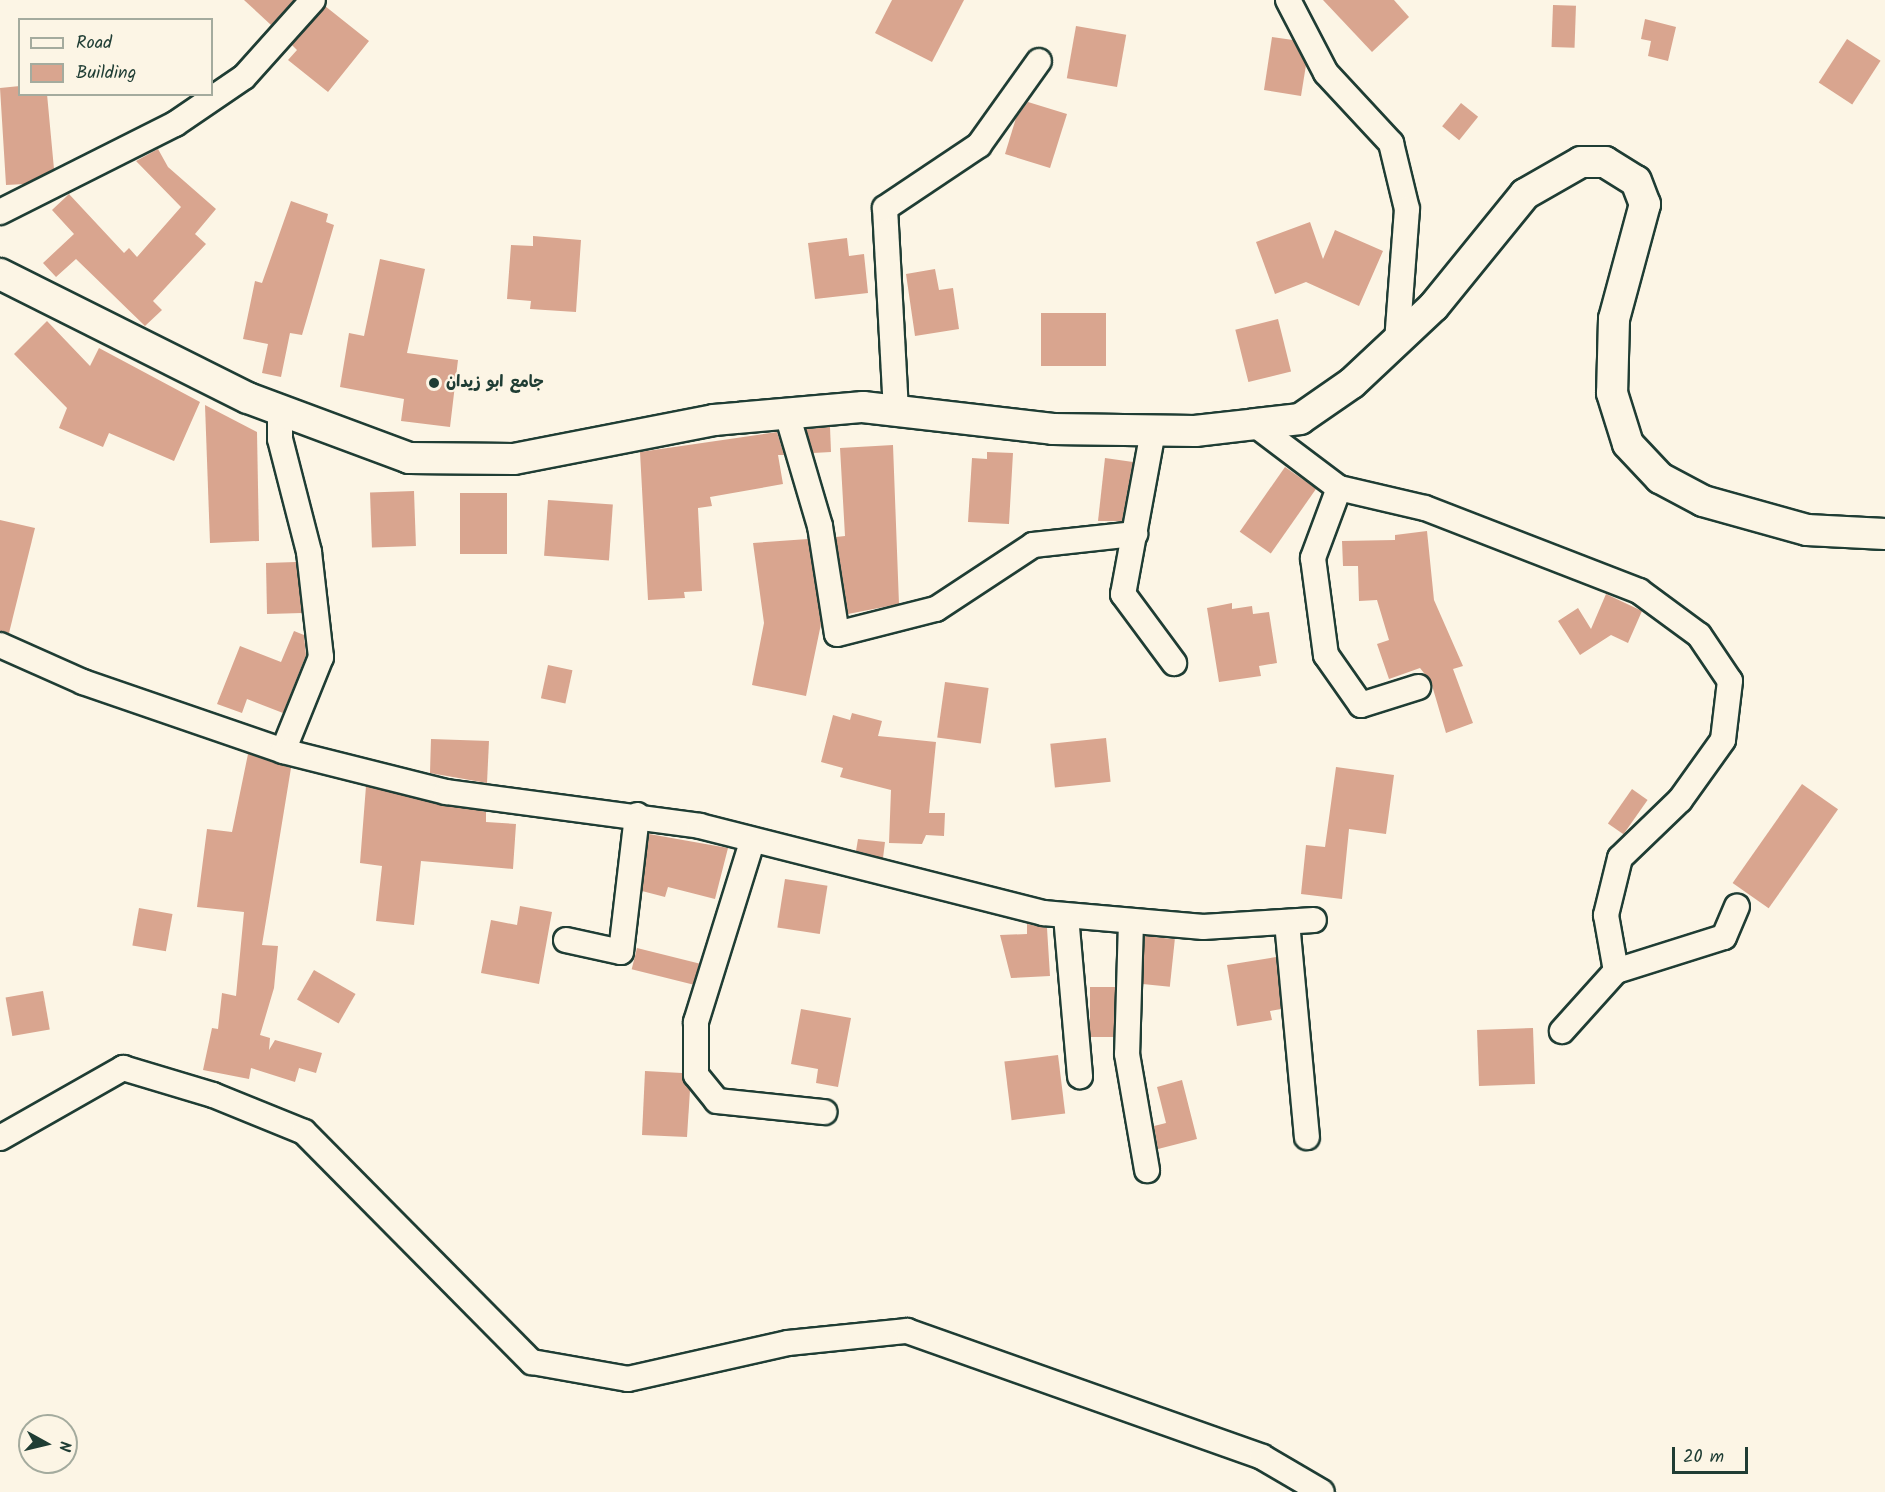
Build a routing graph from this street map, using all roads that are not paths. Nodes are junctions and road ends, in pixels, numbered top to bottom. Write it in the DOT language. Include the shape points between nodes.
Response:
graph roads {
  1 [pos="313,0"];
  2 [pos="1288,0"];
  3 [pos="1039,61"];
  4 [pos="0,212"];
  5 [pos="0,274"];
  6 [pos="1397,341"];
  7 [pos="280,410"];
  8 [pos="896,411"];
  9 [pos="787,414"];
  10 [pos="1254,424"];
  11 [pos="1154,430"];
  12 [pos="1339,488"];
  13 [pos="1136,534"];
  14 [pos="1885,534"];
  15 [pos="0,645"];
  16 [pos="1174,663"];
  17 [pos="1418,687"];
  18 [pos="283,751"];
  19 [pos="637,815"];
  20 [pos="752,842"];
  21 [pos="1737,907"];
  22 [pos="1066,916"];
  23 [pos="1314,920"];
  24 [pos="1131,922"];
  25 [pos="1287,922"];
  26 [pos="566,940"];
  27 [pos="1616,971"];
  28 [pos="1562,1031"];
  29 [pos="1080,1076"];
  30 [pos="824,1112"];
  31 [pos="1307,1137"];
  32 [pos="0,1138"];
  33 [pos="1147,1170"];
  34 [pos="1322,1492"];
  1 -- 4 [label="street" via="244,77 175,124"];
  2 -- 6 [label="street" via="1326,73 1391,143 1407,209"];
  3 -- 8 [label="street" via="979,145 885,208"];
  5 -- 7 [label="street"];
  6 -- 10 [label="street" via="1352,383 1300,419"];
  6 -- 14 [label="street" via="1434,306 1525,194 1581,162 1605,162 1636,182 1645,204 1614,319 1612,393 1628,444 1660,478 1702,501 1807,530"];
  7 -- 9 [label="street" via="409,458 514,459 714,420"];
  7 -- 18 [label="street" via="280,439 309,552 321,657"];
  8 -- 9 [label="street" via="863,408"];
  8 -- 11 [label="street" via="1053,429"];
  9 -- 13 [label="street" via="820,526 837,634 936,609 1033,545"];
  10 -- 11 [label="street"];
  10 -- 12 [label="street"];
  11 -- 13 [label="street"];
  12 -- 17 [label="street" via="1313,558 1326,655 1361,705"];
  12 -- 27 [label="street" via="1425,508 1639,591 1699,635 1730,681 1723,740 1680,800 1620,858 1606,915"];
  13 -- 16 [label="street" via="1123,594"];
  15 -- 18 [label="street" via="83,682"];
  18 -- 19 [label="street" via="446,792"];
  19 -- 20 [label="street"];
  19 -- 26 [label="street" via="621,952"];
  20 -- 22 [label="street"];
  20 -- 30 [label="street" via="696,1022 696,1075 717,1101"];
  21 -- 27 [label="street" via="1724,937"];
  22 -- 24 [label="street"];
  22 -- 29 [label="street"];
  23 -- 25 [label="street"];
  24 -- 25 [label="street" via="1203,927"];
  24 -- 33 [label="street" via="1127,1054"];
  25 -- 31 [label="street"];
  27 -- 28 [label="street"];
  32 -- 34 [label="street" via="123,1068 213,1095 304,1132 532,1362 628,1379 788,1343 907,1331 1262,1457"];
}
